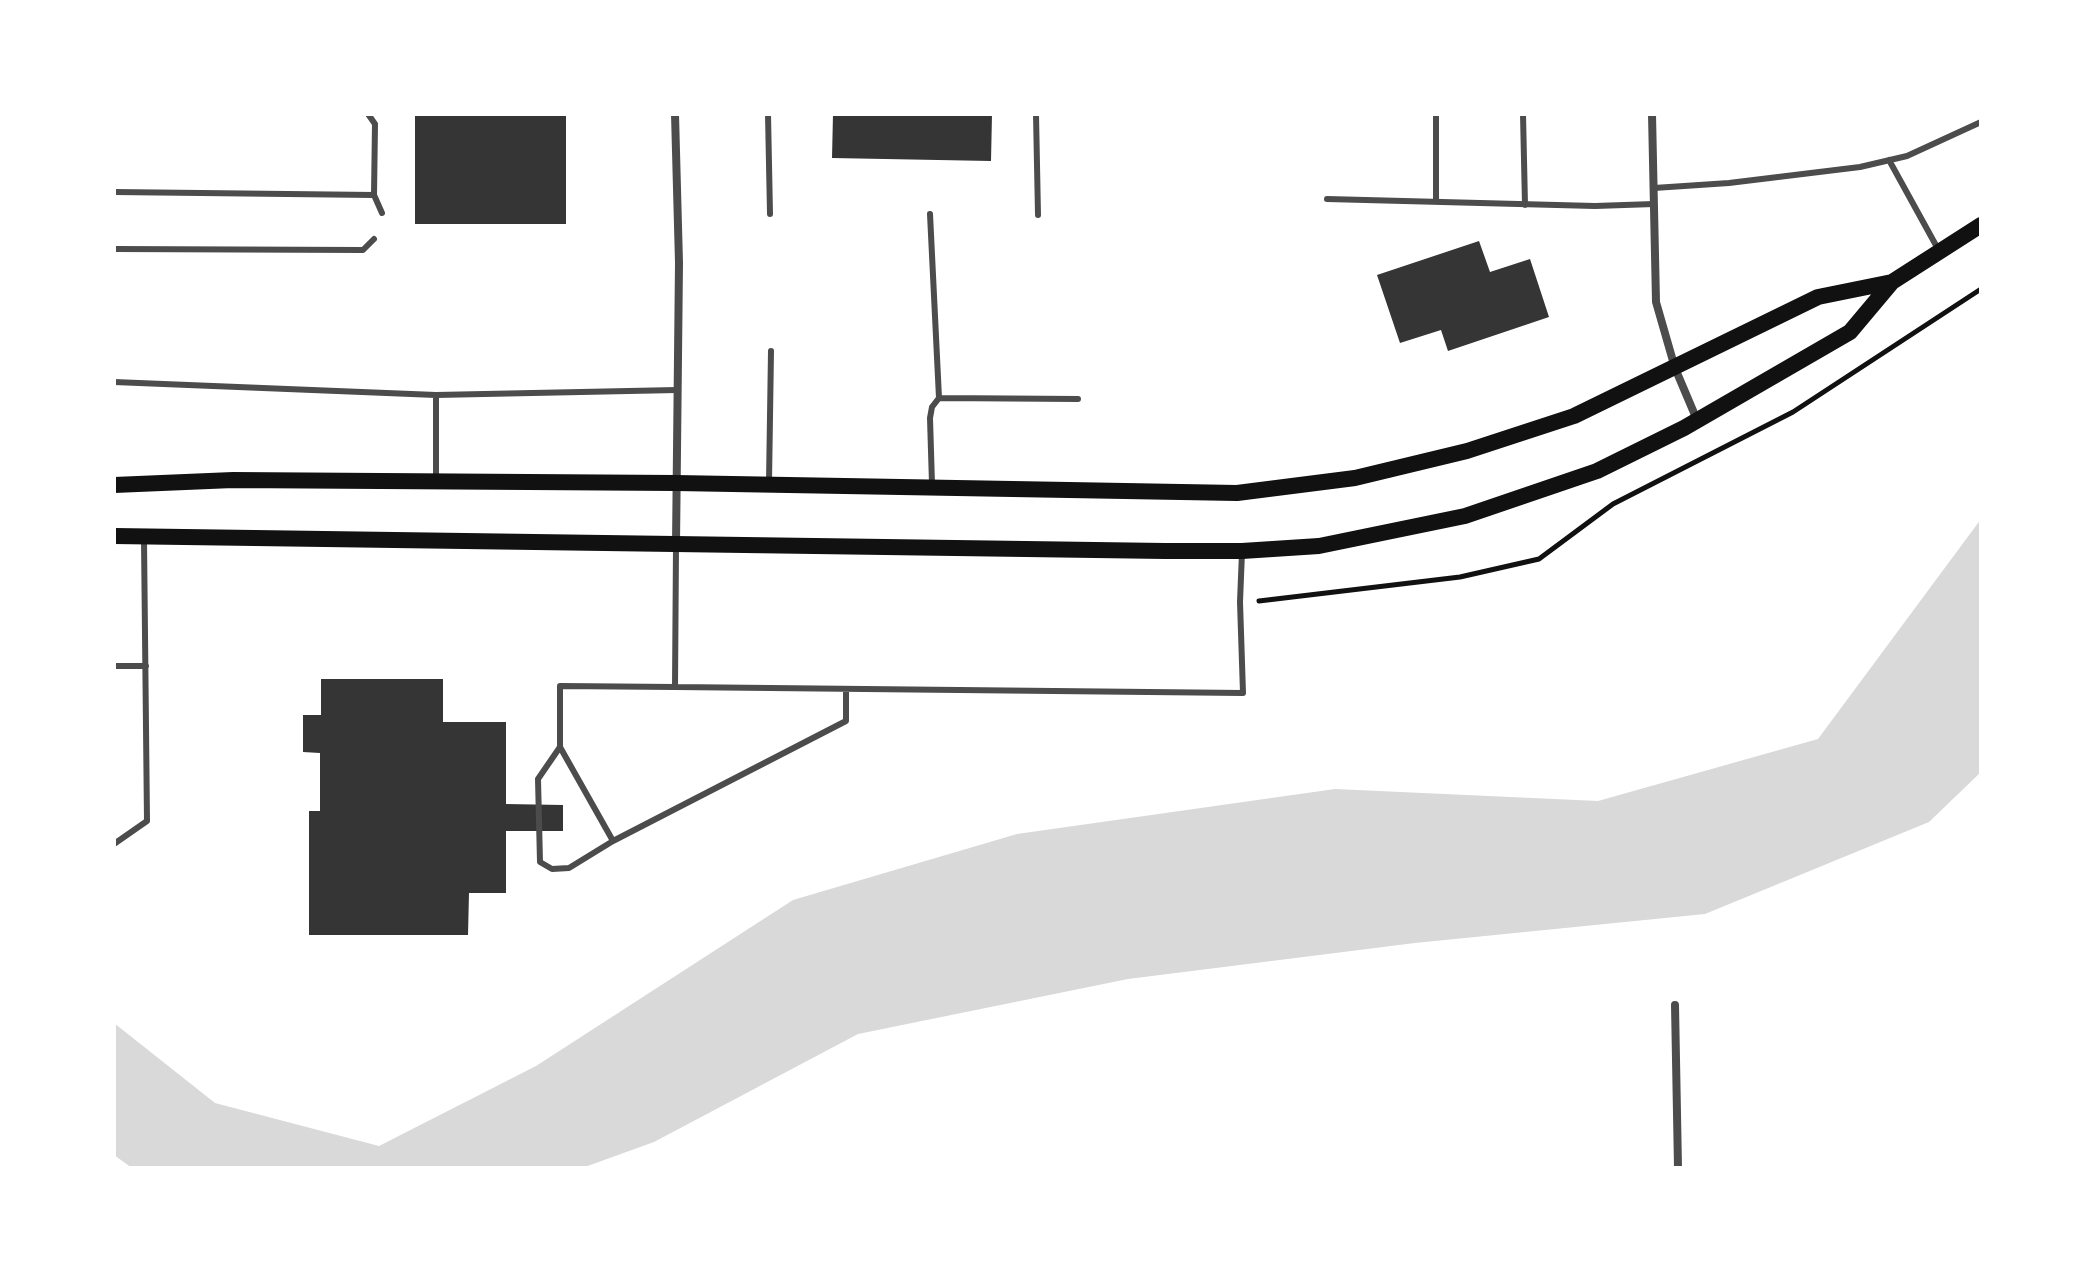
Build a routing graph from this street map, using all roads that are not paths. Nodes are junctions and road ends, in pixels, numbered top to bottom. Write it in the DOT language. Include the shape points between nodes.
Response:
graph roads {
  1 [pos="368,114"];
  2 [pos="675,114"];
  3 [pos="768,114"];
  4 [pos="1036,114"];
  5 [pos="1436,114"];
  6 [pos="1523,114"];
  7 [pos="1652,114"];
  8 [pos="1981,122"];
  9 [pos="1889,160"];
  10 [pos="1654,188"];
  11 [pos="114,192"];
  12 [pos="374,195"];
  13 [pos="1327,199"];
  14 [pos="1436,202"];
  15 [pos="1654,204"];
  16 [pos="1525,205"];
  17 [pos="382,213"];
  18 [pos="770,214"];
  19 [pos="930,214"];
  20 [pos="1038,215"];
  21 [pos="1981,225"];
  22 [pos="374,239"];
  23 [pos="114,249"];
  24 [pos="1939,252"];
  25 [pos="1892,282"];
  26 [pos="771,351"];
  27 [pos="1675,368"];
  28 [pos="114,382"];
  29 [pos="677,390"];
  30 [pos="436,395"];
  31 [pos="939,398"];
  32 [pos="1078,399"];
  33 [pos="1697,420"];
  34 [pos="436,481"];
  35 [pos="676,483"];
  36 [pos="114,485"];
  37 [pos="769,485"];
  38 [pos="932,488"];
  39 [pos="114,536"];
  40 [pos="144,536"];
  41 [pos="676,544"];
  42 [pos="1242,551"];
  43 [pos="114,666"];
  44 [pos="146,666"];
  45 [pos="675,687"];
  46 [pos="846,689"];
  47 [pos="560,747"];
  48 [pos="613,841"];
  49 [pos="114,844"];
  50 [pos="1675,1005"];
  51 [pos="1678,1168"];
  1 -- 12 [label="lane" via="375,124"];
  2 -- 29 [label="street"];
  3 -- 18 [label="lane"];
  4 -- 20 [label="lane"];
  5 -- 14 [label="lane"];
  6 -- 16 [label="lane"];
  7 -- 10 [label="street"];
  8 -- 9 [label="lane"];
  9 -- 10 [label="lane" via="1807,175"];
  9 -- 24 [label="lane"];
  10 -- 15 [label="street"];
  11 -- 12 [label="lane"];
  12 -- 17 [label="lane"];
  13 -- 14 [label="lane"];
  14 -- 16 [label="lane"];
  15 -- 16 [label="lane"];
  15 -- 27 [label="street" via="1656,302"];
  19 -- 31 [label="lane"];
  21 -- 24 [label="main road"];
  22 -- 23 [label="lane" via="363,250"];
  24 -- 25 [label="main road"];
  25 -- 27 [label="main road" via="1818,297"];
  25 -- 33 [label="main road" via="1850,332"];
  26 -- 37 [label="lane"];
  27 -- 33 [label="street"];
  27 -- 38 [label="main road" via="1574,416 1467,451 1355,478 1237,493"];
  28 -- 30 [label="lane"];
  29 -- 30 [label="lane"];
  29 -- 35 [label="street"];
  30 -- 34 [label="lane"];
  31 -- 32 [label="lane"];
  31 -- 38 [label="lane" via="930,418"];
  33 -- 42 [label="main road" via="1597,471 1465,516 1319,546"];
  34 -- 35 [label="main road"];
  34 -- 36 [label="main road"];
  35 -- 37 [label="main road"];
  35 -- 41 [label="street"];
  37 -- 38 [label="main road"];
  39 -- 40 [label="main road"];
  40 -- 41 [label="main road"];
  40 -- 44 [label="lane"];
  41 -- 42 [label="main road"];
  41 -- 45 [label="lane"];
  42 -- 46 [label="lane" via="1243,693"];
  43 -- 44 [label="lane"];
  44 -- 49 [label="lane" via="147,821"];
  45 -- 46 [label="lane"];
  45 -- 47 [label="lane" via="560,686"];
  46 -- 48 [label="lane" via="846,721"];
  47 -- 48 [label="lane"];
  47 -- 48 [label="lane" via="538,779 540,862 552,869 569,868"];
  50 -- 51 [label="street"];
}
